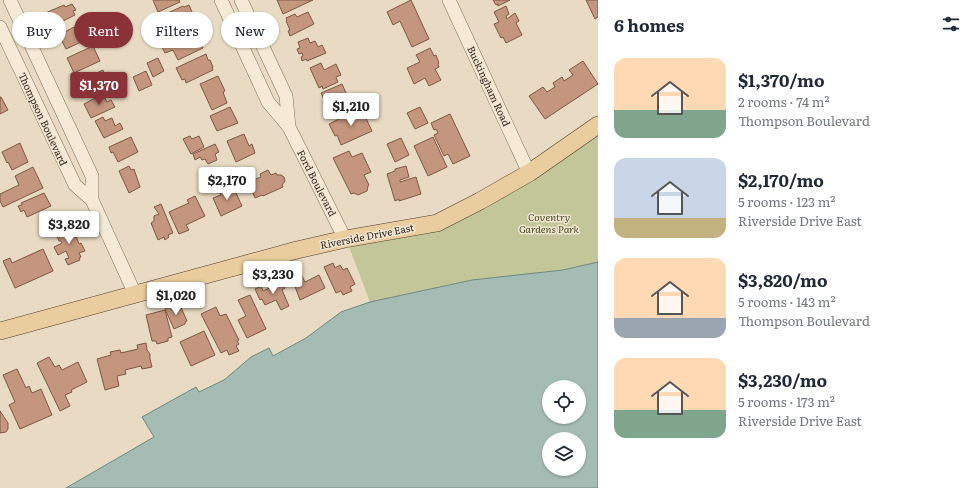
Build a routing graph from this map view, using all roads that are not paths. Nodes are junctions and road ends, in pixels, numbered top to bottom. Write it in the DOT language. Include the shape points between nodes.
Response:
graph roads {
  1 [pos="10,0"];
  2 [pos="221,0"];
  3 [pos="241,0"];
  4 [pos="449,0"];
  5 [pos="16,12"];
  6 [pos="12,26"];
  7 [pos="1,29"];
  8 [pos="32,48"];
  9 [pos="598,125"];
  10 [pos="289,127"];
  11 [pos="529,173"];
  12 [pos="92,200"];
  13 [pos="346,239"];
  14 [pos="135,294"];
  15 [pos="0,331"];
  1 -- 5 [label="street, Thompson Boulevard"];
  2 -- 10 [label="street, Ford Boulevard" via="268,102"];
  3 -- 10 [label="street, Ford Boulevard" via="286,96"];
  4 -- 11 [label="street, Buckingham Road"];
  6 -- 7 [label="street, Thompson Boulevard"];
  7 -- 12 [label="street, Thompson Boulevard" via="75,185"];
  8 -- 12 [label="street, Thompson Boulevard" via="92,176"];
  9 -- 11 [label="main road, Riverside Drive East"];
  10 -- 13 [label="street, Ford Boulevard"];
  11 -- 13 [label="main road, Riverside Drive East" via="437,223"];
  12 -- 14 [label="street, Thompson Boulevard"];
  13 -- 14 [label="main road, Riverside Drive East"];
  14 -- 15 [label="main road, Riverside Drive East"];
}
